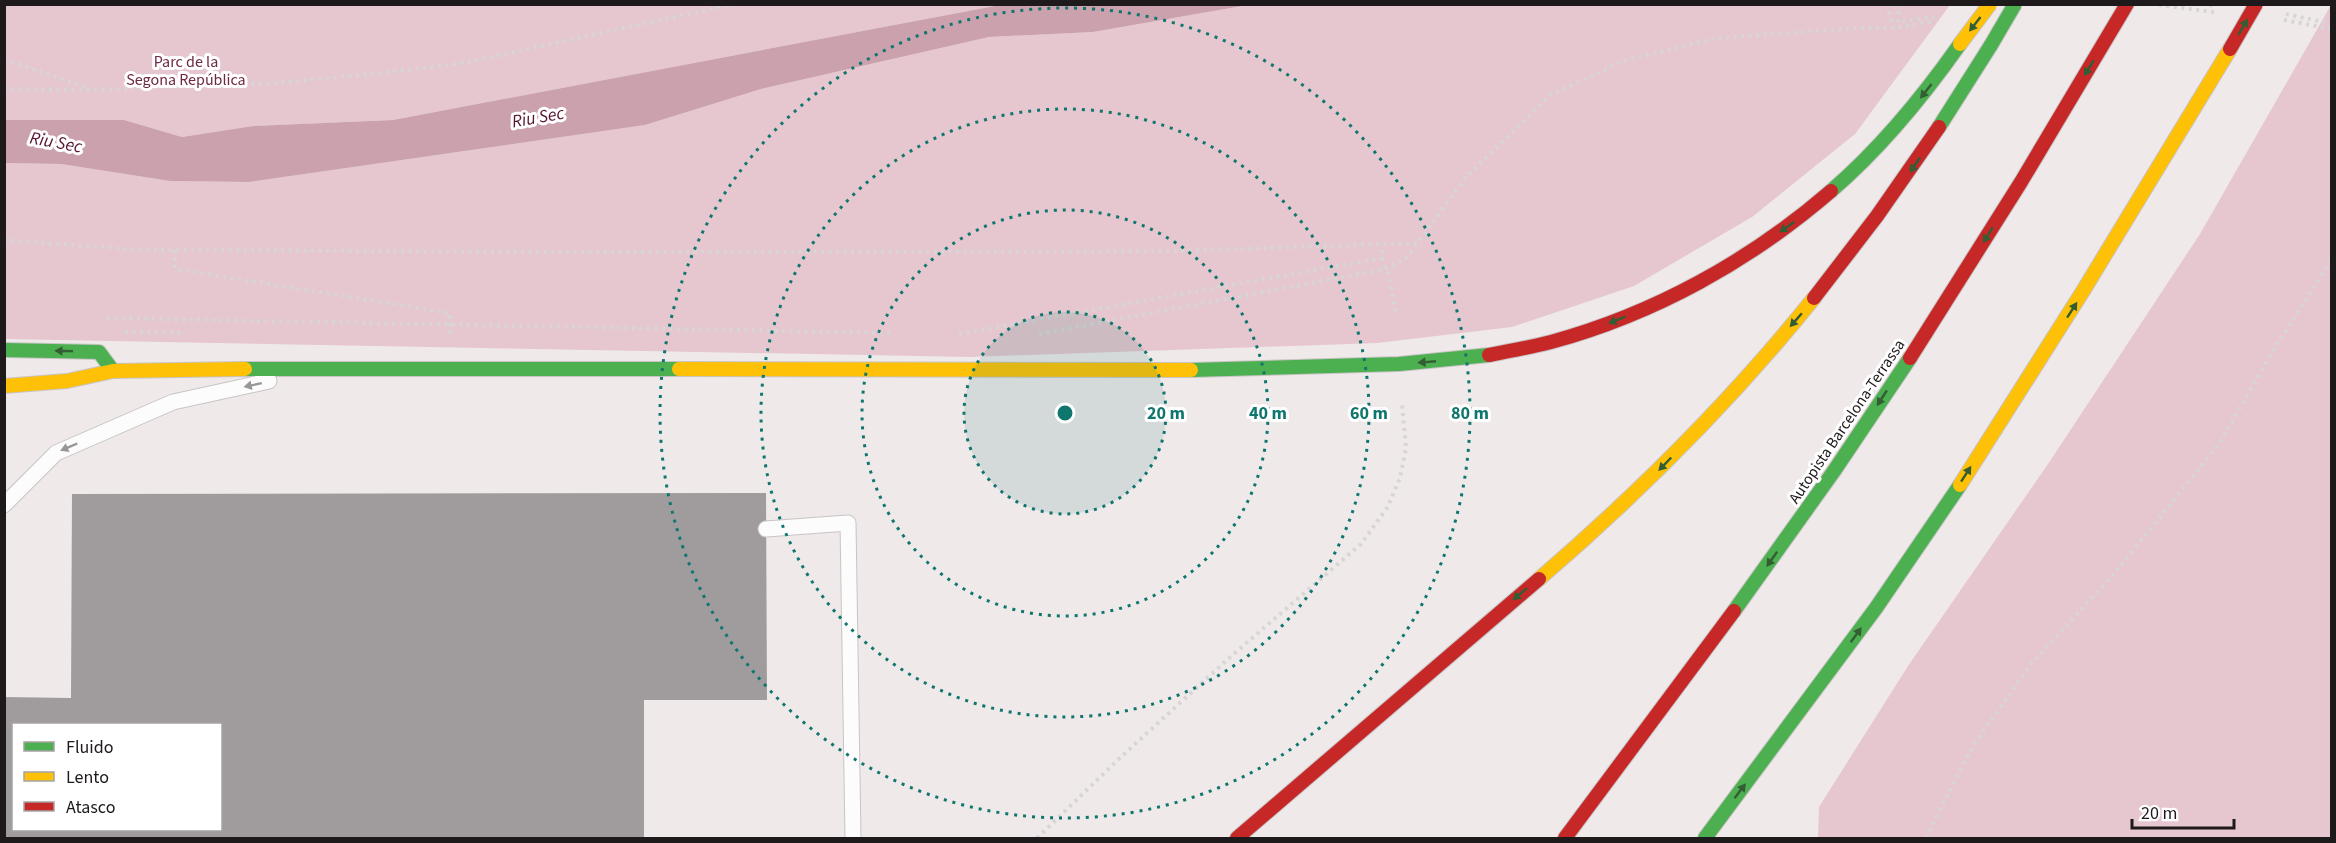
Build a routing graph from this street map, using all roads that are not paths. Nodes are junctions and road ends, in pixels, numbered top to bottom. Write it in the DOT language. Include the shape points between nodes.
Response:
graph roads {
  1 [pos="1990,4"];
  2 [pos="2015,4"];
  3 [pos="2127,4"];
  4 [pos="2256,4"];
  5 [pos="4,350"];
  6 [pos="331,368"];
  7 [pos="113,371"];
  8 [pos="4,386"];
  9 [pos="4,505"];
  10 [pos="766,529"];
  11 [pos="853,838"];
  12 [pos="1237,838"];
  13 [pos="1565,838"];
  14 [pos="1705,838"];
  1 -- 6 [label="main road, one-way, bridge" via="1890,135 1801,217 1681,292 1612,322 1551,342 1480,357 1399,364 1223,370"];
  2 -- 12 [label="main road, one-way, bridge" via="1946,119 1894,194 1823,289 1742,383 1654,474 1559,561"];
  3 -- 13 [label="main road, Autopista Barcelona-Terrassa, one-way" via="1989,234 1835,469"];
  14 -- 4 [label="main road, one-way, bridge" via="1930,530 2085,291"];
  7 -- 5 [label="main road, one-way" via="99,352"];
  6 -- 7 [label="main road"];
  6 -- 9 [label="lane, one-way" via="173,402 56,453"];
  7 -- 8 [label="main road" via="67,381"];
  10 -- 11 [label="lane" via="848,523"];
}
